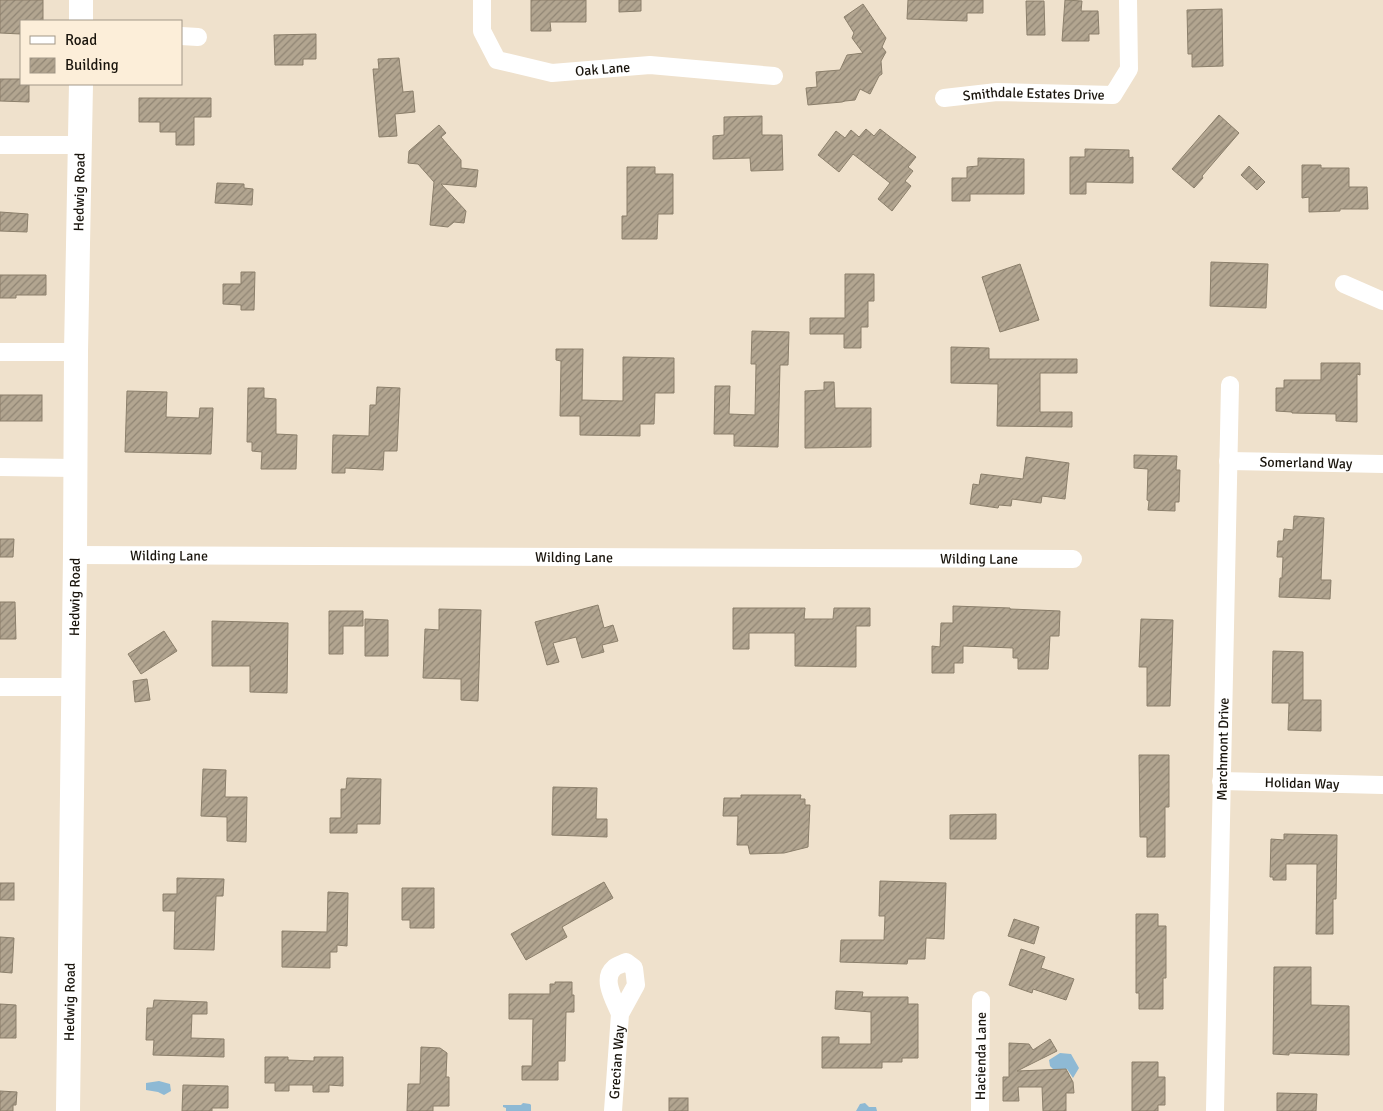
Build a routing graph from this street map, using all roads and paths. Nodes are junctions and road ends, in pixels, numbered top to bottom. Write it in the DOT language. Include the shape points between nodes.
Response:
graph roads {
  1 [pos="81,0"];
  2 [pos="482,0"];
  3 [pos="1128,0"];
  4 [pos="81,20"];
  5 [pos="774,76"];
  6 [pos="81,85"];
  7 [pos="944,98"];
  8 [pos="0,145"];
  9 [pos="80,145"];
  10 [pos="1344,284"];
  11 [pos="1383,301"];
  12 [pos="0,352"];
  13 [pos="76,352"];
  14 [pos="1230,386"];
  15 [pos="1228,461"];
  16 [pos="1383,464"];
  17 [pos="0,467"];
  18 [pos="75,468"];
  19 [pos="75,555"];
  20 [pos="1073,559"];
  21 [pos="0,687"];
  22 [pos="73,687"];
  23 [pos="1221,781"];
  24 [pos="1383,785"];
  25 [pos="981,1000"];
  26 [pos="620,1014"];
  27 [pos="68,1111"];
  28 [pos="613,1111"];
  29 [pos="980,1111"];
  30 [pos="1215,1111"];
  1 -- 4 [label="street"];
  2 -- 5 [label="street, Oak Lane" via="482,31 497,60 552,73 650,65"];
  3 -- 7 [label="street, Smithdale Estates Drive" via="1129,69 1113,96 997,92"];
  6 -- 9 [label="street, Hedwig Road"];
  8 -- 9 [label="street"];
  9 -- 13 [label="street, Hedwig Road"];
  10 -- 11 [label="street"];
  12 -- 13 [label="street"];
  13 -- 18 [label="street, Hedwig Road"];
  14 -- 15 [label="street, Marchmont Drive"];
  15 -- 16 [label="street, Somerland Way"];
  15 -- 23 [label="street, Marchmont Drive"];
  17 -- 18 [label="street"];
  18 -- 19 [label="street, Hedwig Road"];
  19 -- 20 [label="street, Wilding Lane"];
  19 -- 22 [label="street, Hedwig Road"];
  21 -- 22 [label="street"];
  22 -- 27 [label="street, Hedwig Road"];
  23 -- 24 [label="street, Holidan Way"];
  23 -- 30 [label="street, Marchmont Drive"];
  25 -- 29 [label="street, Hacienda Lane"];
  26 -- 28 [label="street, Grecian Way"];
}
